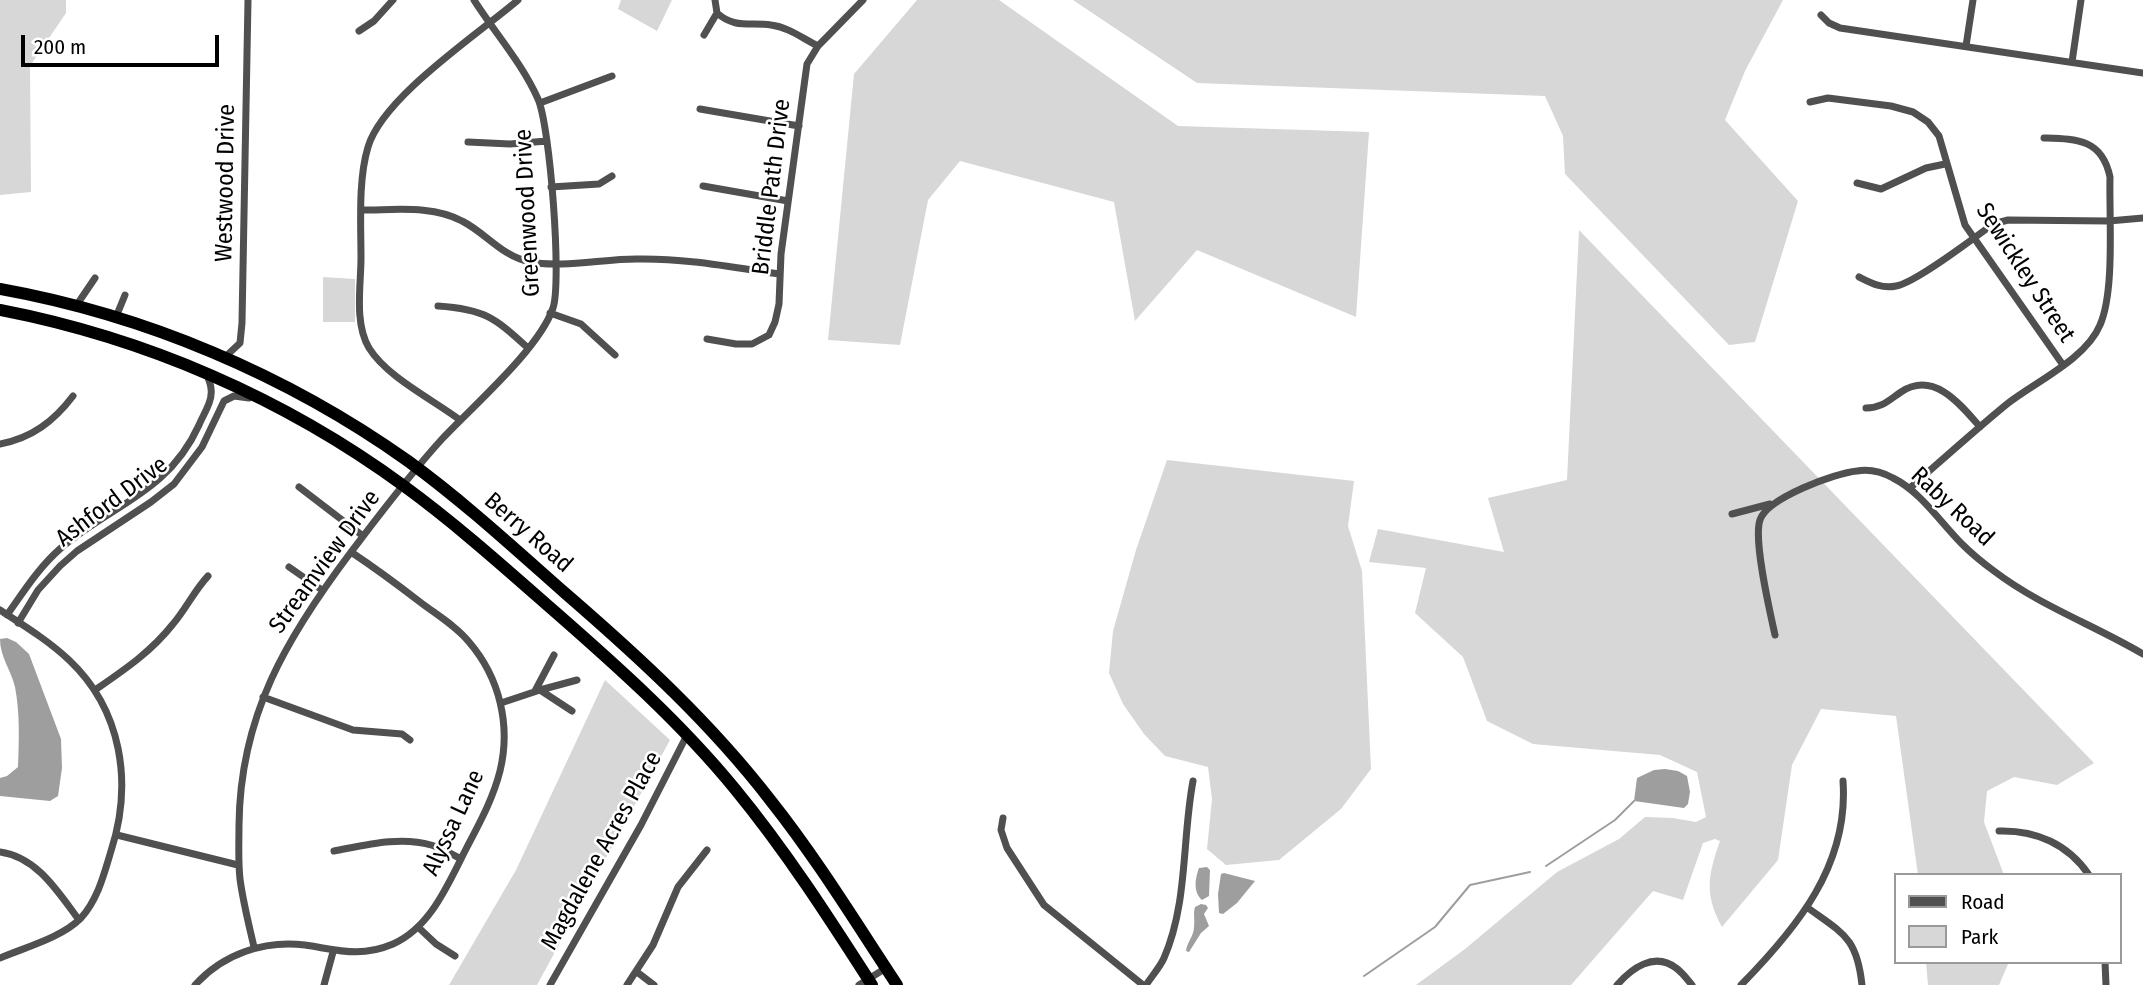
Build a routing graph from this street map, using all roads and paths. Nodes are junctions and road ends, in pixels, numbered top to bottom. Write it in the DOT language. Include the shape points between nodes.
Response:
graph roads {
  1 [pos="248,0"];
  2 [pos="393,0"];
  3 [pos="474,0"];
  4 [pos="518,0"];
  5 [pos="715,0"];
  6 [pos="863,0"];
  7 [pos="1973,0"];
  8 [pos="2081,0"];
  9 [pos="717,13"];
  10 [pos="1821,15"];
  11 [pos="489,24"];
  12 [pos="359,31"];
  13 [pos="704,34"];
  14 [pos="818,46"];
  15 [pos="1966,46"];
  16 [pos="2072,62"];
  17 [pos="2143,73"];
  18 [pos="612,76"];
  19 [pos="1810,102"];
  20 [pos="540,103"];
  21 [pos="700,109"];
  22 [pos="799,126"];
  23 [pos="2044,138"];
  24 [pos="547,141"];
  25 [pos="468,142"];
  26 [pos="1945,164"];
  27 [pos="612,176"];
  28 [pos="1857,183"];
  29 [pos="703,186"];
  30 [pos="551,187"];
  31 [pos="788,201"];
  32 [pos="363,209"];
  33 [pos="2143,218"];
  34 [pos="2109,220"];
  35 [pos="1974,237"];
  36 [pos="556,264"];
  37 [pos="779,274"];
  38 [pos="1859,277"];
  39 [pos="95,278"];
  40 [pos="0,289"];
  41 [pos="125,295"];
  42 [pos="76,306"];
  43 [pos="438,306"];
  44 [pos="0,310"];
  45 [pos="550,313"];
  46 [pos="116,317"];
  47 [pos="707,340"];
  48 [pos="528,348"];
  49 [pos="615,355"];
  50 [pos="224,358"];
  51 [pos="2063,365"];
  52 [pos="207,374"];
  53 [pos="73,396"];
  54 [pos="259,398"];
  55 [pos="1866,408"];
  56 [pos="460,420"];
  57 [pos="1980,427"];
  58 [pos="0,444"];
  59 [pos="418,469"];
  60 [pos="404,486"];
  61 [pos="299,487"];
  62 [pos="1910,488"];
  63 [pos="1774,503"];
  64 [pos="1732,514"];
  65 [pos="363,536"];
  66 [pos="351,552"];
  67 [pos="289,567"];
  68 [pos="208,576"];
  69 [pos="322,590"];
  70 [pos="4,612"];
  71 [pos="18,623"];
  72 [pos="1775,635"];
  73 [pos="2143,654"];
  74 [pos="555,655"];
  75 [pos="577,680"];
  76 [pos="95,690"];
  77 [pos="537,691"];
  78 [pos="263,697"];
  79 [pos="501,703"];
  80 [pos="572,711"];
  81 [pos="687,735"];
  82 [pos="410,740"];
  83 [pos="1193,781"];
  84 [pos="1843,781"];
  85 [pos="1003,818"];
  86 [pos="1999,831"];
  87 [pos="117,835"];
  88 [pos="707,850"];
  89 [pos="334,851"];
  90 [pos="0,852"];
  91 [pos="461,859"];
  92 [pos="238,865"];
  93 [pos="2087,873"];
  94 [pos="1808,908"];
  95 [pos="79,920"];
  96 [pos="418,927"];
  97 [pos="254,947"];
  98 [pos="333,952"];
  99 [pos="455,956"];
  100 [pos="0,958"];
  101 [pos="2105,964"];
  102 [pos="886,968"];
  103 [pos="637,972"];
  104 [pos="867,983"];
  105 [pos="195,985"];
  106 [pos="324,985"];
  107 [pos="551,985"];
  108 [pos="627,985"];
  109 [pos="654,985"];
  110 [pos="897,985"];
  111 [pos="1145,985"];
  112 [pos="1616,985"];
  113 [pos="1692,985"];
  114 [pos="1741,985"];
  115 [pos="1862,985"];
  116 [pos="2106,985"];
  1 -- 50 [label="street, Westwood Drive" via="242,323 240,343"];
  2 -- 12 [label="street"];
  3 -- 11 [label="street, Greenwood Drive"];
  4 -- 11 [label="street"];
  5 -- 9 [label="street"];
  6 -- 14 [label="street, Briddle Path Drive"];
  7 -- 15 [label="street"];
  8 -- 16 [label="street"];
  9 -- 13 [label="street"];
  9 -- 14 [label="street" via="739,25 774,25"];
  10 -- 15 [label="street" via="1840,27"];
  11 -- 20 [label="street, Greenwood Drive"];
  11 -- 32 [label="street" via="401,97 379,124 366,155"];
  14 -- 22 [label="street, Briddle Path Drive" via="807,64"];
  15 -- 16 [label="street"];
  16 -- 17 [label="street"];
  18 -- 20 [label="street"];
  19 -- 26 [label="street, Sewickley Street" via="1828,98 1913,112 1928,121 1938,136"];
  20 -- 24 [label="street, Greenwood Drive"];
  21 -- 22 [label="street"];
  22 -- 31 [label="street, Briddle Path Drive"];
  23 -- 34 [label="street" via="2074,139 2103,157 2110,177"];
  24 -- 25 [label="street"];
  24 -- 30 [label="street, Greenwood Drive"];
  26 -- 28 [label="street" via="1881,189"];
  26 -- 35 [label="street, Sewickley Street" via="1965,225"];
  27 -- 30 [label="street" via="599,184"];
  29 -- 31 [label="street"];
  30 -- 36 [label="street, Greenwood Drive"];
  31 -- 37 [label="street, Briddle Path Drive"];
  32 -- 36 [label="street" via="442,214 462,220 506,253"];
  32 -- 56 [label="street" via="360,309 369,347 386,368"];
  33 -- 34 [label="street"];
  34 -- 35 [label="street" via="2008,220"];
  34 -- 51 [label="street" via="2107,306 2094,337"];
  35 -- 38 [label="street" via="1896,286 1875,286"];
  35 -- 51 [label="street, Sewickley Street"];
  36 -- 37 [label="street" via="675,260"];
  36 -- 45 [label="street, Greenwood Drive"];
  37 -- 47 [label="street, Briddle Path Drive" via="778,313 769,335 752,344"];
  39 -- 42 [label="street"];
  40 -- 42 [label="highway, Berry Road"];
  41 -- 46 [label="street"];
  42 -- 46 [label="highway, Berry Road"];
  43 -- 48 [label="street" via="486,314"];
  44 -- 52 [label="highway, Berry Road" via="122,342"];
  45 -- 48 [label="street, Greenwood Drive"];
  45 -- 49 [label="street" via="581,324"];
  46 -- 50 [label="highway, Berry Road"];
  48 -- 56 [label="street, Greenwood Drive"];
  50 -- 59 [label="highway, Berry Road" via="312,401"];
  51 -- 57 [label="street"];
  52 -- 54 [label="highway, Berry Road"];
  52 -- 70 [label="street, Ashford Drive" via="208,404 175,464 138,497 62,547"];
  53 -- 58 [label="street" via="42,428"];
  54 -- 60 [label="highway, Berry Road" via="330,436"];
  54 -- 71 [label="street, Ashford Drive" via="234,396 224,401 202,447 174,484 60,566"];
  55 -- 57 [label="street" via="1878,408 1908,388 1929,386 1955,398"];
  56 -- 59 [label="street, Greenwood Drive"];
  57 -- 62 [label="street"];
  59 -- 60 [label="street, Greenwood Drive"];
  59 -- 102 [label="highway, Berry Road" via="632,651 685,703 770,800"];
  60 -- 65 [label="street, Streamview Drive"];
  60 -- 81 [label="highway, Berry Road" via="594,646"];
  61 -- 65 [label="street"];
  62 -- 63 [label="street, Raby Road" via="1883,474 1859,470 1823,480"];
  62 -- 73 [label="street, Raby Road" via="1994,572 2050,607"];
  63 -- 64 [label="street, Raby Road"];
  63 -- 72 [label="street" via="1760,517 1758,541"];
  65 -- 66 [label="street, Streamview Drive"];
  66 -- 69 [label="street, Streamview Drive"];
  66 -- 79 [label="street, Alyssa Lane" via="464,636 492,678"];
  67 -- 69 [label="street"];
  68 -- 76 [label="street" via="153,646"];
  69 -- 78 [label="street, Streamview Drive" via="281,657"];
  70 -- 71 [label="street"];
  71 -- 76 [label="street" via="69,660"];
  74 -- 77 [label="street"];
  75 -- 77 [label="street"];
  76 -- 87 [label="street" via="114,728 122,766"];
  77 -- 79 [label="street"];
  77 -- 80 [label="street"];
  78 -- 82 [label="street" via="353,730 402,734"];
  78 -- 92 [label="street, Streamview Drive" via="243,769"];
  79 -- 91 [label="street, Alyssa Lane" via="504,738 500,772"];
  81 -- 104 [label="highway, Berry Road" via="778,844"];
  81 -- 107 [label="street, Magdalene Acres Place"];
  83 -- 111 [label="street" via="1177,918 1163,961"];
  84 -- 94 [label="street" via="1844,807 1837,842"];
  85 -- 111 [label="street" via="1001,830 1007,848 1044,905"];
  86 -- 93 [label="street" via="2020,831 2050,840 2076,858"];
  87 -- 92 [label="street"];
  87 -- 95 [label="street" via="99,890"];
  88 -- 103 [label="street" via="678,887"];
  89 -- 91 [label="street" via="415,842"];
  90 -- 95 [label="street" via="34,866"];
  91 -- 96 [label="street, Alyssa Lane"];
  92 -- 97 [label="street, Streamview Drive"];
  94 -- 114 [label="street"];
  94 -- 115 [label="street" via="1851,942"];
  95 -- 100 [label="street"];
  96 -- 98 [label="street, Alyssa Lane" via="375,950"];
  96 -- 99 [label="street"];
  97 -- 98 [label="street, Alyssa Lane" via="288,944"];
  97 -- 105 [label="street, Alyssa Lane" via="222,963"];
  98 -- 106 [label="street"];
  101 -- 116 [label="street"];
  102 -- 104 [label="street"];
  102 -- 110 [label="highway, Berry Road"];
  103 -- 108 [label="street"];
  103 -- 109 [label="street"];
  112 -- 113 [label="street" via="1640,964 1652,962 1677,968"];
}
